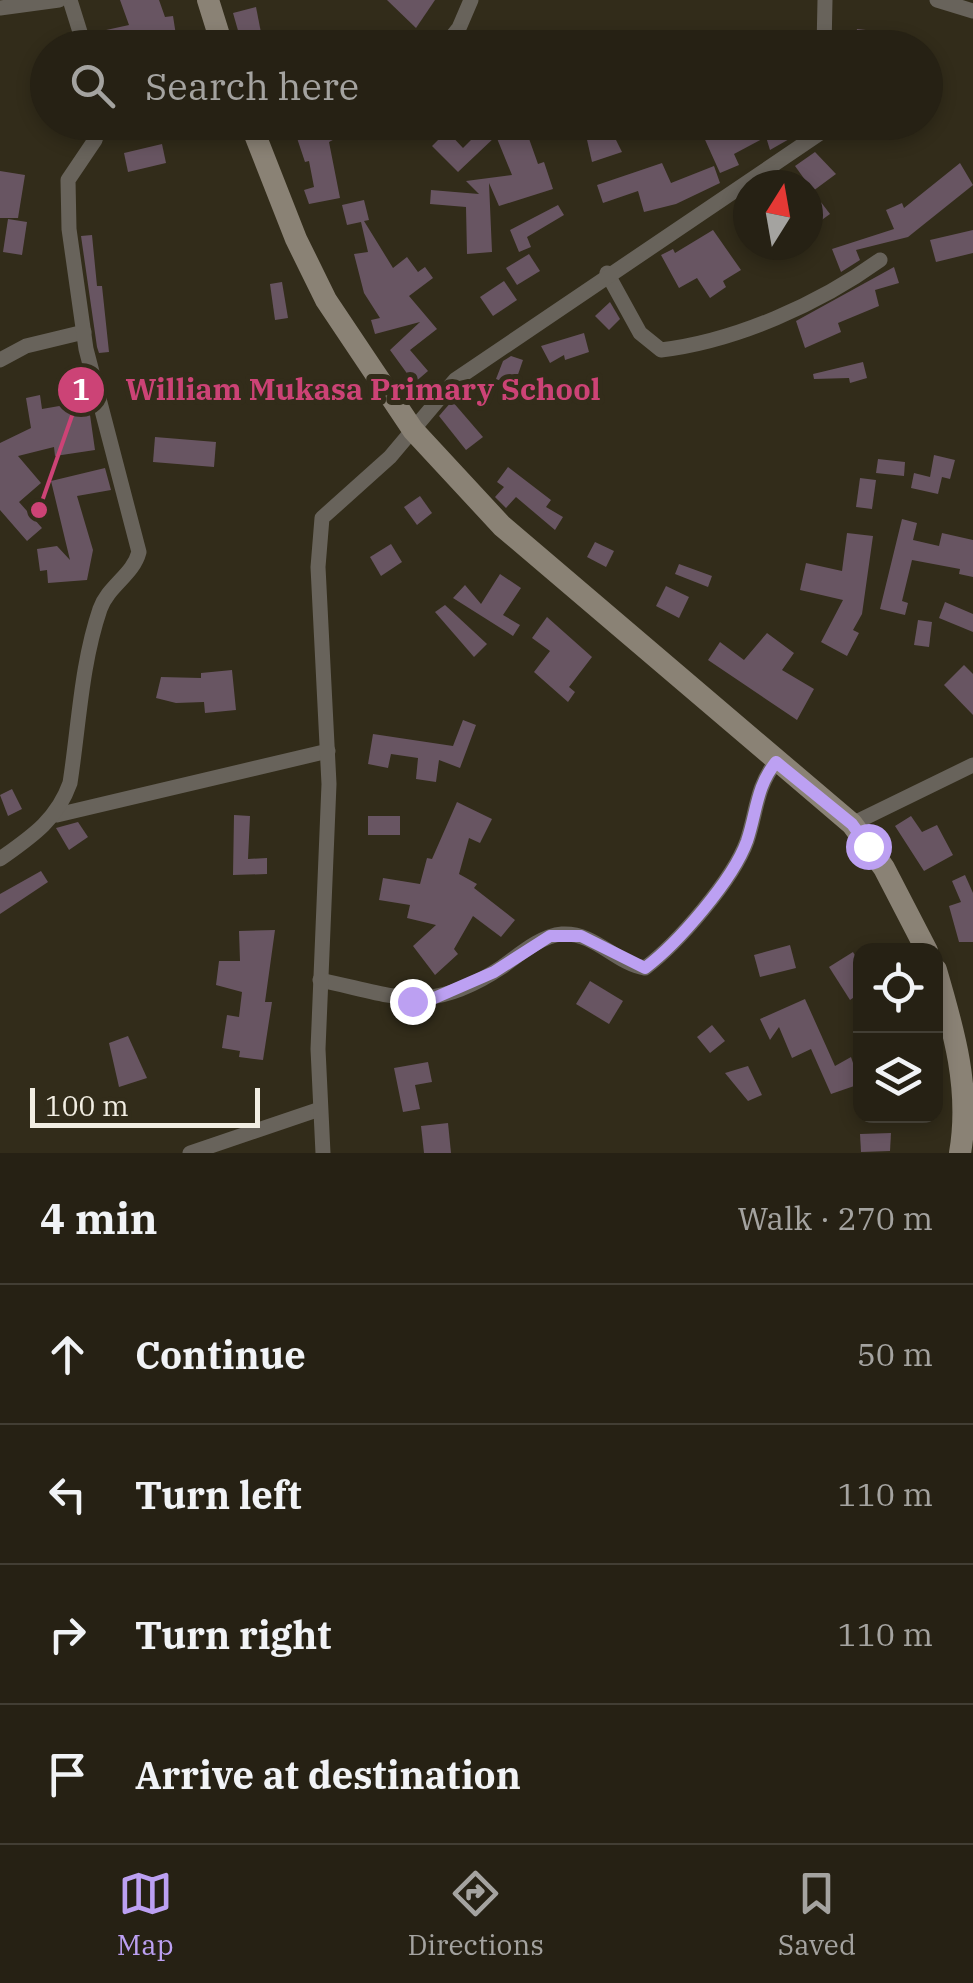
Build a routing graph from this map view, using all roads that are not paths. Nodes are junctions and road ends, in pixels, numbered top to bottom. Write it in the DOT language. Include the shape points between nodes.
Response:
graph roads {
  1 [pos="58,0"];
  2 [pos="70,0"];
  3 [pos="208,0"];
  4 [pos="471,0"];
  5 [pos="825,0"];
  6 [pos="937,0"];
  7 [pos="0,8"];
  8 [pos="973,12"];
  9 [pos="79,30"];
  10 [pos="217,30"];
  11 [pos="457,30"];
  12 [pos="824,30"];
  13 [pos="95,140"];
  14 [pos="256,140"];
  15 [pos="813,140"];
  16 [pos="880,260"];
  17 [pos="607,274"];
  18 [pos="84,332"];
  19 [pos="0,360"];
  20 [pos="413,430"];
  21 [pos="328,751"];
  22 [pos="776,762"];
  23 [pos="973,765"];
  24 [pos="57,815"];
  25 [pos="852,824"];
  26 [pos="0,859"];
  27 [pos="923,943"];
  28 [pos="320,980"];
  29 [pos="943,994"];
  30 [pos="320,1109"];
  31 [pos="970,1113"];
  32 [pos="321,1149"];
  33 [pos="190,1153"];
  34 [pos="960,1153"];
  1 -- 7 [label="street"];
  2 -- 9 [label="street"];
  3 -- 10 [label="main road"];
  4 -- 11 [label="street"];
  5 -- 12 [label="street"];
  6 -- 8 [label="street"];
  13 -- 18 [label="street" via="68,180"];
  14 -- 20 [label="main road" via="326,300"];
  15 -- 17 [label="street"];
  16 -- 17 [label="street" via="768,320 661,350 640,333"];
  17 -- 20 [label="street" via="455,380"];
  18 -- 19 [label="street" via="26,346"];
  18 -- 24 [label="street" via="139,552 102,602 90,641 70,784"];
  20 -- 21 [label="street" via="331,505 319,527"];
  20 -- 22 [label="main road" via="502,526"];
  21 -- 24 [label="street"];
  21 -- 28 [label="street"];
  22 -- 25 [label="main road"];
  22 -- 28 [label="street" via="762,779 746,843 729,874 645,968 565,934 432,999 386,998"];
  23 -- 25 [label="street"];
  24 -- 26 [label="street"];
  25 -- 27 [label="main road"];
  28 -- 30 [label="street"];
  29 -- 31 [label="main road"];
  30 -- 32 [label="street"];
  30 -- 33 [label="street"];
  31 -- 34 [label="main road"];
}
